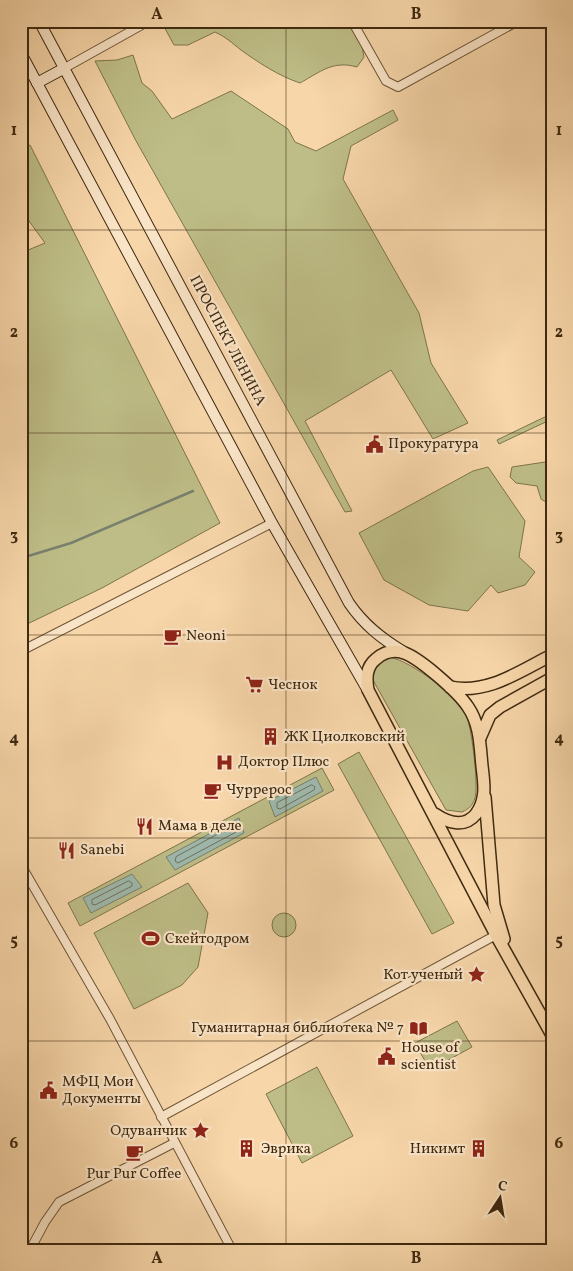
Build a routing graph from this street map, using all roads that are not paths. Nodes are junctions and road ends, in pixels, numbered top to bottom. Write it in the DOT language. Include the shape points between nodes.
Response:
graph roads {
  1 [pos="39,21"];
  2 [pos="150,21"];
  3 [pos="352,21"];
  4 [pos="518,21"];
  5 [pos="21,53"];
  6 [pos="64,68"];
  7 [pos="37,83"];
  8 [pos="272,523"];
  9 [pos="21,651"];
  10 [pos="411,655"];
  11 [pos="552,655"];
  12 [pos="552,678"];
  13 [pos="502,680"];
  14 [pos="448,687"];
  15 [pos="368,690"];
  16 [pos="511,701"];
  17 [pos="479,740"];
  18 [pos="484,792"];
  19 [pos="435,814"];
  20 [pos="21,865"];
  21 [pos="496,935"];
  22 [pos="506,950"];
  23 [pos="552,1035"];
  24 [pos="160,1117"];
  25 [pos="174,1143"];
  26 [pos="30,1250"];
  27 [pos="232,1250"];
  1 -- 6 [label="main road, ПРОСПЕКТ ЛЕНИНА"];
  2 -- 6 [label="street"];
  3 -- 4 [label="street" via="386,82 398,86"];
  5 -- 7 [label="main road"];
  6 -- 7 [label="main road"];
  6 -- 10 [label="main road, ПРОСПЕКТ ЛЕНИНА" via="349,603 378,635"];
  7 -- 8 [label="main road"];
  8 -- 9 [label="street"];
  8 -- 15 [label="main road"];
  10 -- 14 [label="main road"];
  10 -- 15 [label="main road" via="392,651 378,657 368,668"];
  11 -- 13 [label="main road"];
  12 -- 16 [label="main road"];
  13 -- 14 [label="main road" via="470,690"];
  13 -- 16 [label="main road"];
  14 -- 17 [label="main road" via="468,707 477,726"];
  15 -- 19 [label="main road"];
  16 -- 17 [label="main road" via="490,715"];
  17 -- 18 [label="main road"];
  18 -- 19 [label="main road" via="470,819 447,822"];
  18 -- 22 [label="main road" via="494,905"];
  19 -- 21 [label="main road"];
  20 -- 24 [label="street" via="110,1019"];
  21 -- 22 [label="main road"];
  21 -- 24 [label="street"];
  22 -- 23 [label="main road"];
  24 -- 25 [label="street"];
  25 -- 26 [label="street" via="59,1202"];
  25 -- 27 [label="street"];
}
